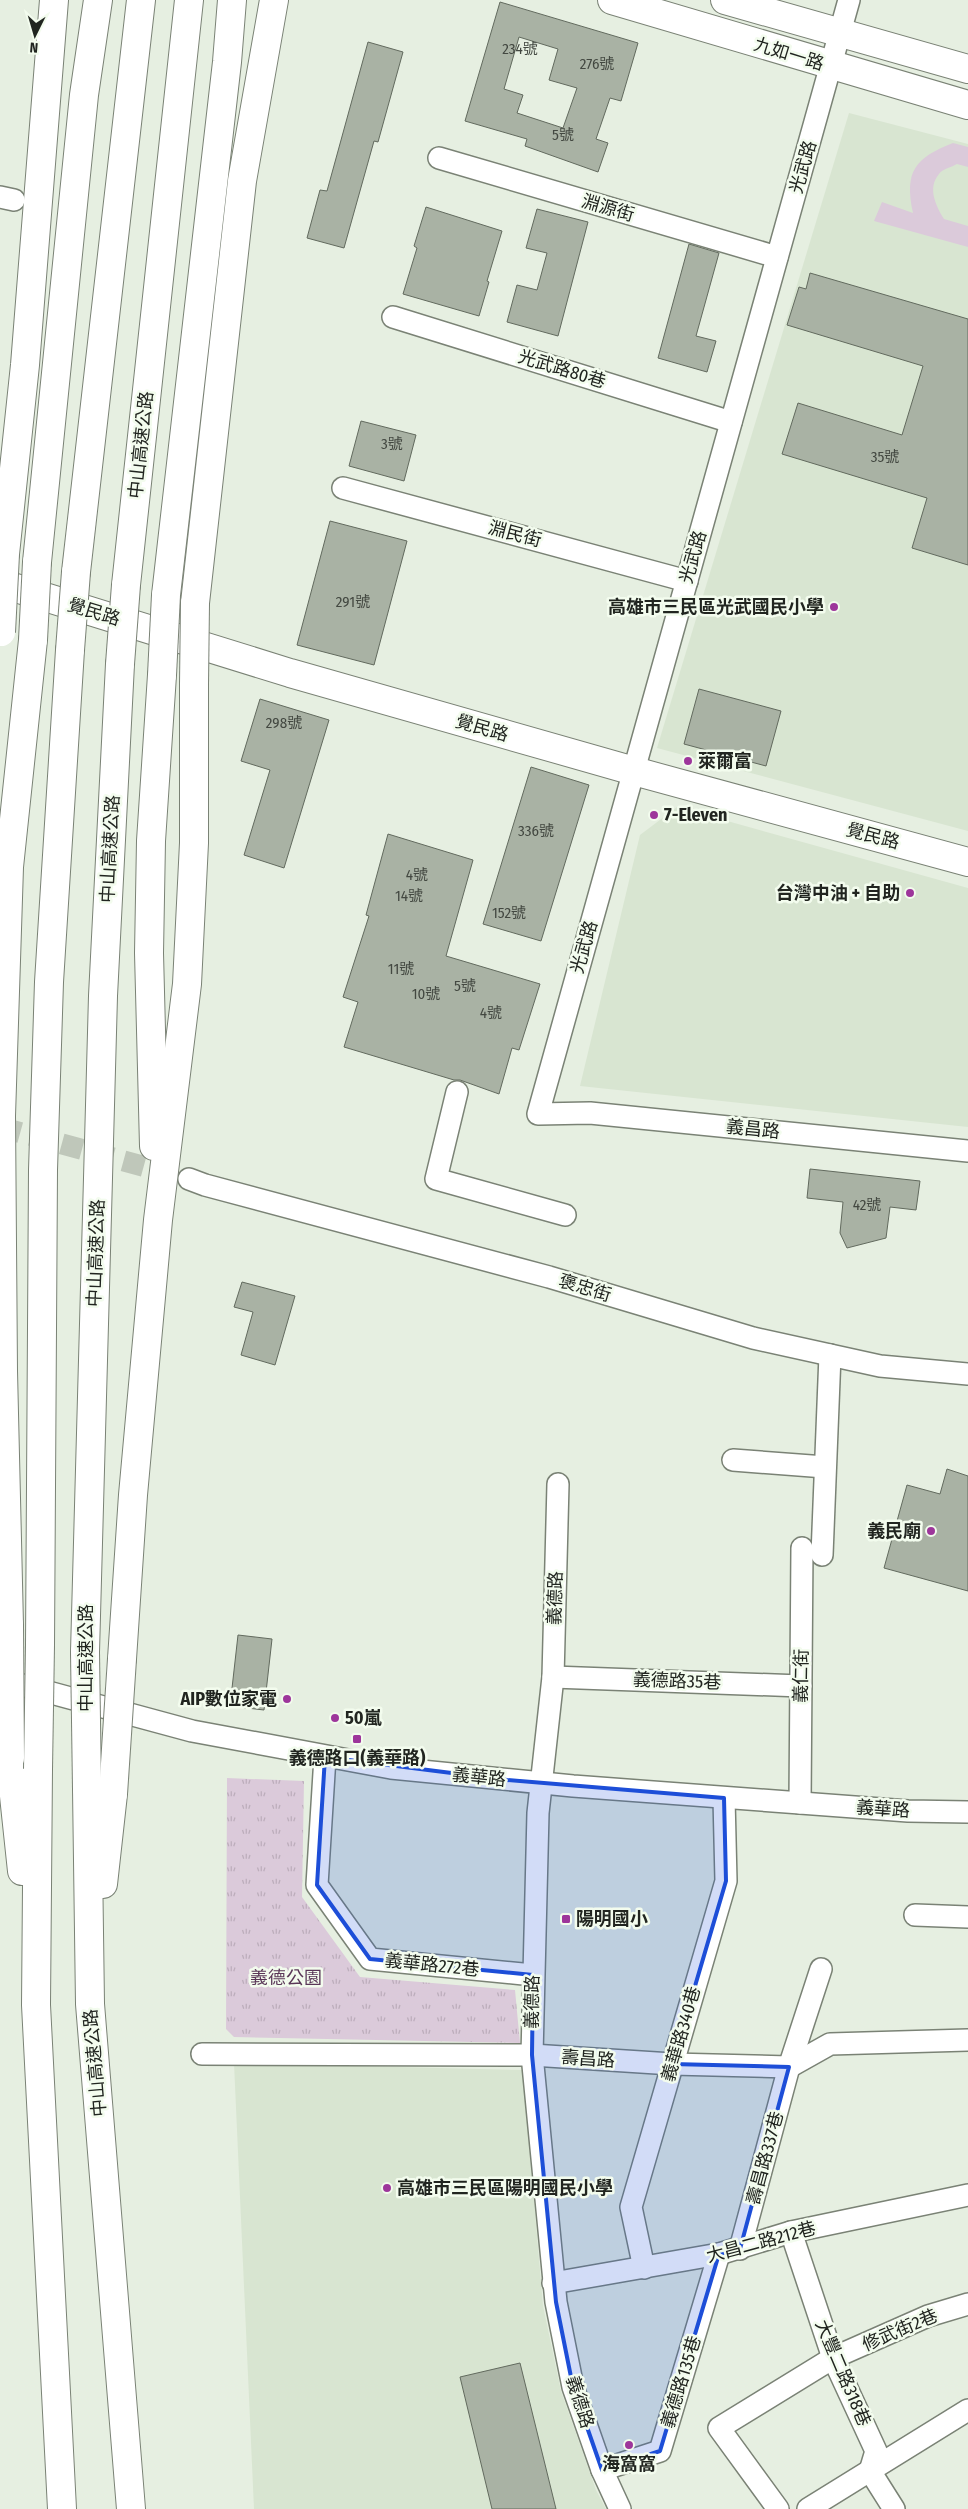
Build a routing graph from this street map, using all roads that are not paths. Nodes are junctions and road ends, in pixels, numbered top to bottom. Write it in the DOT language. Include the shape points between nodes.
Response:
graph roads {
  1 [pos="54,0"];
  2 [pos="98,0"];
  3 [pos="140,0"];
  4 [pos="189,0"];
  5 [pos="232,0"];
  6 [pos="274,0"];
  7 [pos="612,0"];
  8 [pos="725,0"];
  9 [pos="849,0"];
  10 [pos="840,34"];
  11 [pos="831,66"];
  12 [pos="968,69"];
  13 [pos="968,105"];
  14 [pos="439,158"];
  15 [pos="777,257"];
  16 [pos="393,317"];
  17 [pos="731,422"];
  18 [pos="343,488"];
  19 [pos="687,581"];
  20 [pos="0,583"];
  21 [pos="0,639"];
  22 [pos="634,771"];
  23 [pos="968,862"];
  24 [pos="457,1092"];
  25 [pos="1,1112"];
  26 [pos="538,1114"];
  27 [pos="968,1151"];
  28 [pos="197,1182"];
  29 [pos="565,1215"];
  30 [pos="158,1220"];
  31 [pos="830,1356"];
  32 [pos="968,1374"];
  33 [pos="733,1460"];
  34 [pos="825,1468"];
  35 [pos="558,1484"];
  36 [pos="553,1677"];
  37 [pos="0,1679"];
  38 [pos="801,1686"];
  39 [pos="325,1757"];
  40 [pos="541,1783"];
  41 [pos="100,1791"];
  42 [pos="724,1798"];
  43 [pos="800,1803"];
  44 [pos="968,1812"];
  45 [pos="915,1915"];
  46 [pos="968,1917"];
  47 [pos="821,1969"];
  48 [pos="533,1975"];
  49 [pos="36,2005"];
  50 [pos="968,2040"];
  51 [pos="202,2054"];
  52 [pos="532,2055"];
  53 [pos="672,2064"];
  54 [pos="789,2067"];
  55 [pos="968,2195"];
  56 [pos="792,2232"];
  57 [pos="740,2249"];
  58 [pos="720,2254"];
  59 [pos="644,2268"];
  60 [pos="553,2283"];
  61 [pos="968,2304"];
  62 [pos="833,2358"];
  63 [pos="968,2410"];
  64 [pos="602,2470"];
  65 [pos="870,2471"];
  66 [pos="62,2509"];
  67 [pos="131,2509"];
  68 [pos="620,2509"];
  69 [pos="778,2509"];
  70 [pos="808,2509"];
  71 [pos="894,2509"];
  1 -- 21 [label="main road, bridge"];
  2 -- 25 [label="main road, bridge" via="84,95 9,867"];
  3 -- 49 [label="main road, bridge" via="76,572 49,982 43,1170"];
  4 -- 41 [label="main road, 中山高速公路, bridge" via="126,585 103,996 85,1652"];
  5 -- 30 [label="main road, bridge" via="166,595 151,841 149,953"];
  6 -- 30 [label="main road, bridge" via="242,181 195,603 194,843 187,984"];
  7 -- 11 [label="main road, 九如一路"];
  8 -- 10 [label="main road, 九如一路"];
  9 -- 10 [label="street, 光武路"];
  10 -- 11 [label="street, 光武路"];
  10 -- 12 [label="main road, 九如一路"];
  11 -- 13 [label="main road, 九如一路"];
  11 -- 15 [label="street, 光武路"];
  14 -- 15 [label="street, 淵源街"];
  15 -- 17 [label="street, 光武路"];
  16 -- 17 [label="street, 光武路80巷"];
  17 -- 19 [label="street, 光武路"];
  18 -- 19 [label="street, 淵民街"];
  19 -- 22 [label="street, 光武路"];
  20 -- 22 [label="main road, 覺民路" via="290,673"];
  22 -- 23 [label="main road, 覺民路"];
  22 -- 26 [label="street, 光武路"];
  24 -- 29 [label="street" via="436,1179"];
  25 -- 49 [label="main road, bridge" via="10,1758"];
  26 -- 27 [label="street, 義昌路" via="590,1113"];
  28 -- 31 [label="street, 褒忠街" via="540,1274 753,1338"];
  30 -- 41 [label="main road, bridge" via="122,1659"];
  31 -- 32 [label="street, 褒忠街" via="880,1366"];
  31 -- 34 [label="street, 義仁街"];
  33 -- 34 [label="street"];
  34 -- 38 [label="street, 義仁街" via="812,1551"];
  35 -- 36 [label="street, 義德路"];
  36 -- 38 [label="street, 義德路35巷"];
  36 -- 40 [label="street, 義德路"];
  37 -- 39 [label="street, 義華路" via="192,1731"];
  38 -- 43 [label="street, 義仁街"];
  39 -- 40 [label="street, 義華路" via="391,1768"];
  39 -- 48 [label="street, 義華路272巷" via="317,1885 370,1959"];
  40 -- 42 [label="street, 義華路"];
  40 -- 48 [label="street, 義德路"];
  41 -- 67 [label="main road, 中山高速公路" via="90,2004"];
  42 -- 43 [label="street, 義華路"];
  42 -- 53 [label="street, 義華路340巷" via="726,1881"];
  43 -- 44 [label="street, 義華路"];
  45 -- 46 [label="street"];
  47 -- 54 [label="street, 壽昌路337巷"];
  48 -- 52 [label="street, 義德路"];
  49 -- 66 [label="main road"];
  50 -- 54 [label="street" via="830,2044"];
  51 -- 52 [label="street, 壽昌路"];
  52 -- 53 [label="street, 壽昌路"];
  52 -- 60 [label="street, 義德路"];
  53 -- 54 [label="street, 壽昌路"];
  53 -- 59 [label="street, 義華路340巷" via="631,2207"];
  54 -- 57 [label="street, 壽昌路337巷"];
  55 -- 56 [label="street, 大昌二路212巷"];
  56 -- 57 [label="street, 大昌二路212巷"];
  56 -- 62 [label="street, 大豐二路318巷"];
  57 -- 58 [label="street, 大昌二路212巷"];
  58 -- 59 [label="street, 大昌二路212巷"];
  58 -- 64 [label="street, 義德路135巷" via="660,2451"];
  59 -- 60 [label="street, 大昌二路212巷"];
  60 -- 64 [label="street, 義德路" via="573,2387"];
  61 -- 62 [label="street, 修武街2巷" via="928,2316"];
  62 -- 65 [label="street, 大豐二路318巷" via="876,2451"];
  62 -- 69 [label="street, 修武街2巷" via="719,2428"];
  63 -- 65 [label="street"];
  64 -- 68 [label="street, 義德路"];
  65 -- 70 [label="street"];
  65 -- 71 [label="street"];
}
